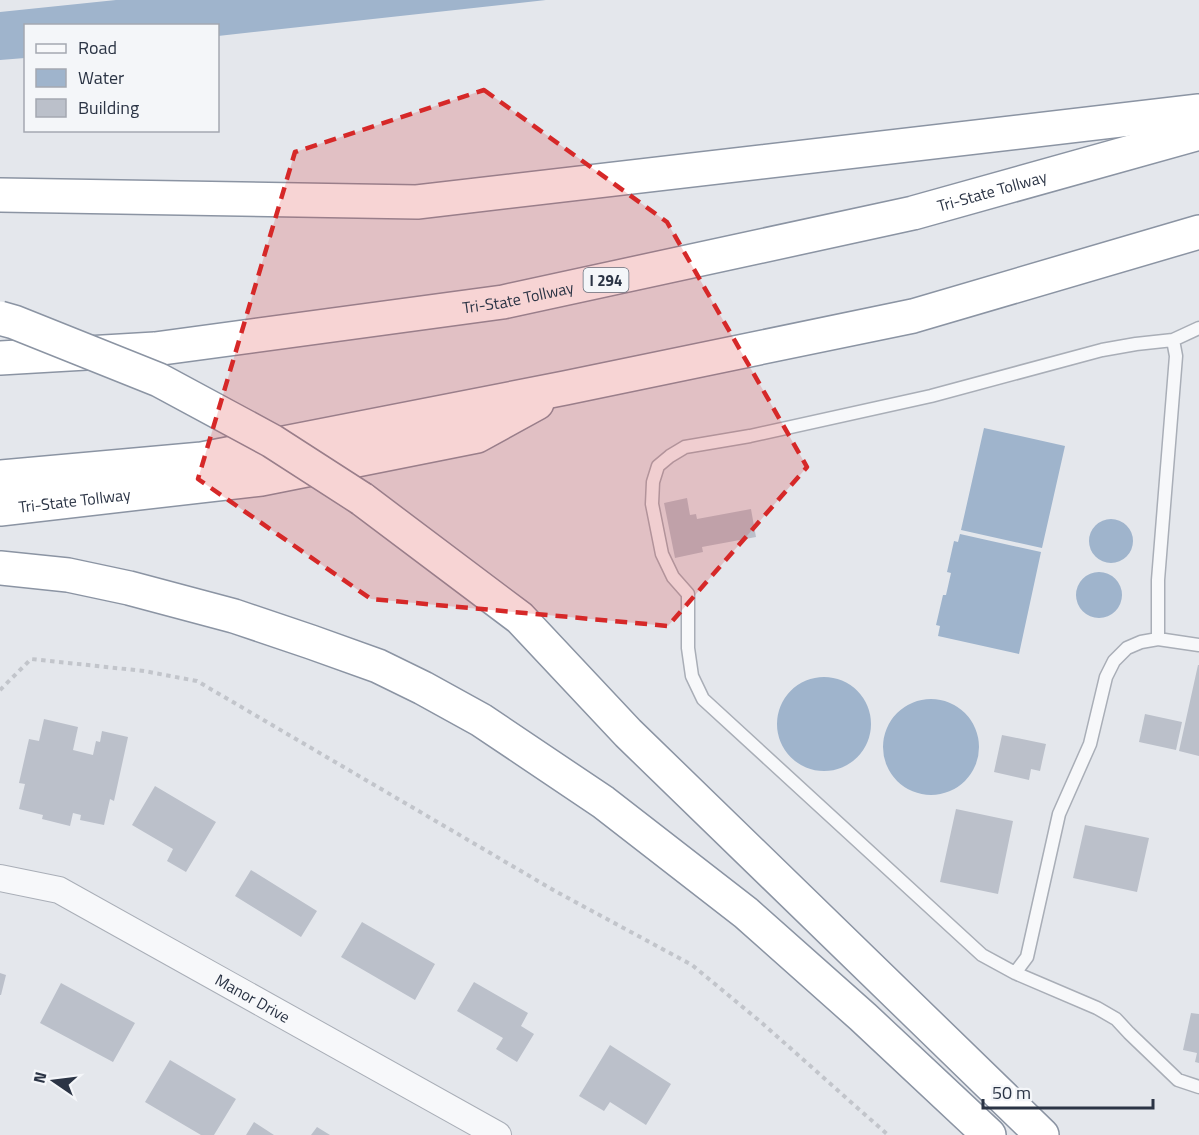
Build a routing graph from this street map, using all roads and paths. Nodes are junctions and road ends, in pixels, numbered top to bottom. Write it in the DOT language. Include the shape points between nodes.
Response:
graph roads {
  1 [pos="1199,111"];
  2 [pos="1199,133"];
  3 [pos="0,195"];
  4 [pos="1199,232"];
  5 [pos="0,318"];
  6 [pos="1199,328"];
  7 [pos="1173,340"];
  8 [pos="0,358"];
  9 [pos="565,388"];
  10 [pos="0,477"];
  11 [pos="0,509"];
  12 [pos="0,568"];
  13 [pos="1158,639"];
  14 [pos="1199,645"];
  15 [pos="0,690"];
  16 [pos="0,878"];
  17 [pos="1015,973"];
  18 [pos="1199,1087"];
  19 [pos="498,1135"];
  20 [pos="888,1135"];
  21 [pos="989,1135"];
  22 [pos="1042,1135"];
  1 -- 3 [label="highway" via="417,202"];
  2 -- 8 [label="highway, Tri-State Tollway / I 294" via="913,213 503,302 155,349"];
  4 -- 9 [label="highway, Tri-State Tollway" via="913,316"];
  5 -- 22 [label="highway, bridge" via="159,380 272,441 362,499 520,618 628,733"];
  6 -- 7 [label="lane"];
  7 -- 13 [label="lane" via="1176,356 1158,580"];
  7 -- 17 [label="lane" via="1102,350 931,396 685,447 658,466 653,482 652,504 662,554 673,577 688,594 690,666 703,699 982,956"];
  9 -- 10 [label="highway, Tri-State Tollway" via="202,459"];
  9 -- 11 [label="highway, Tri-State Tollway" via="477,436 261,479"];
  12 -- 21 [label="highway" via="68,575 234,616 378,666 481,720 603,802 746,913"];
  13 -- 14 [label="lane"];
  13 -- 17 [label="lane" via="1127,648 1106,677 1090,744 1059,814 1027,957"];
  15 -- 20 [label="path" via="31,659 198,681 555,891 692,965"];
  16 -- 19 [label="street, Manor Drive" via="59,890"];
  17 -- 18 [label="lane" via="1116,1019 1178,1080"];
}
